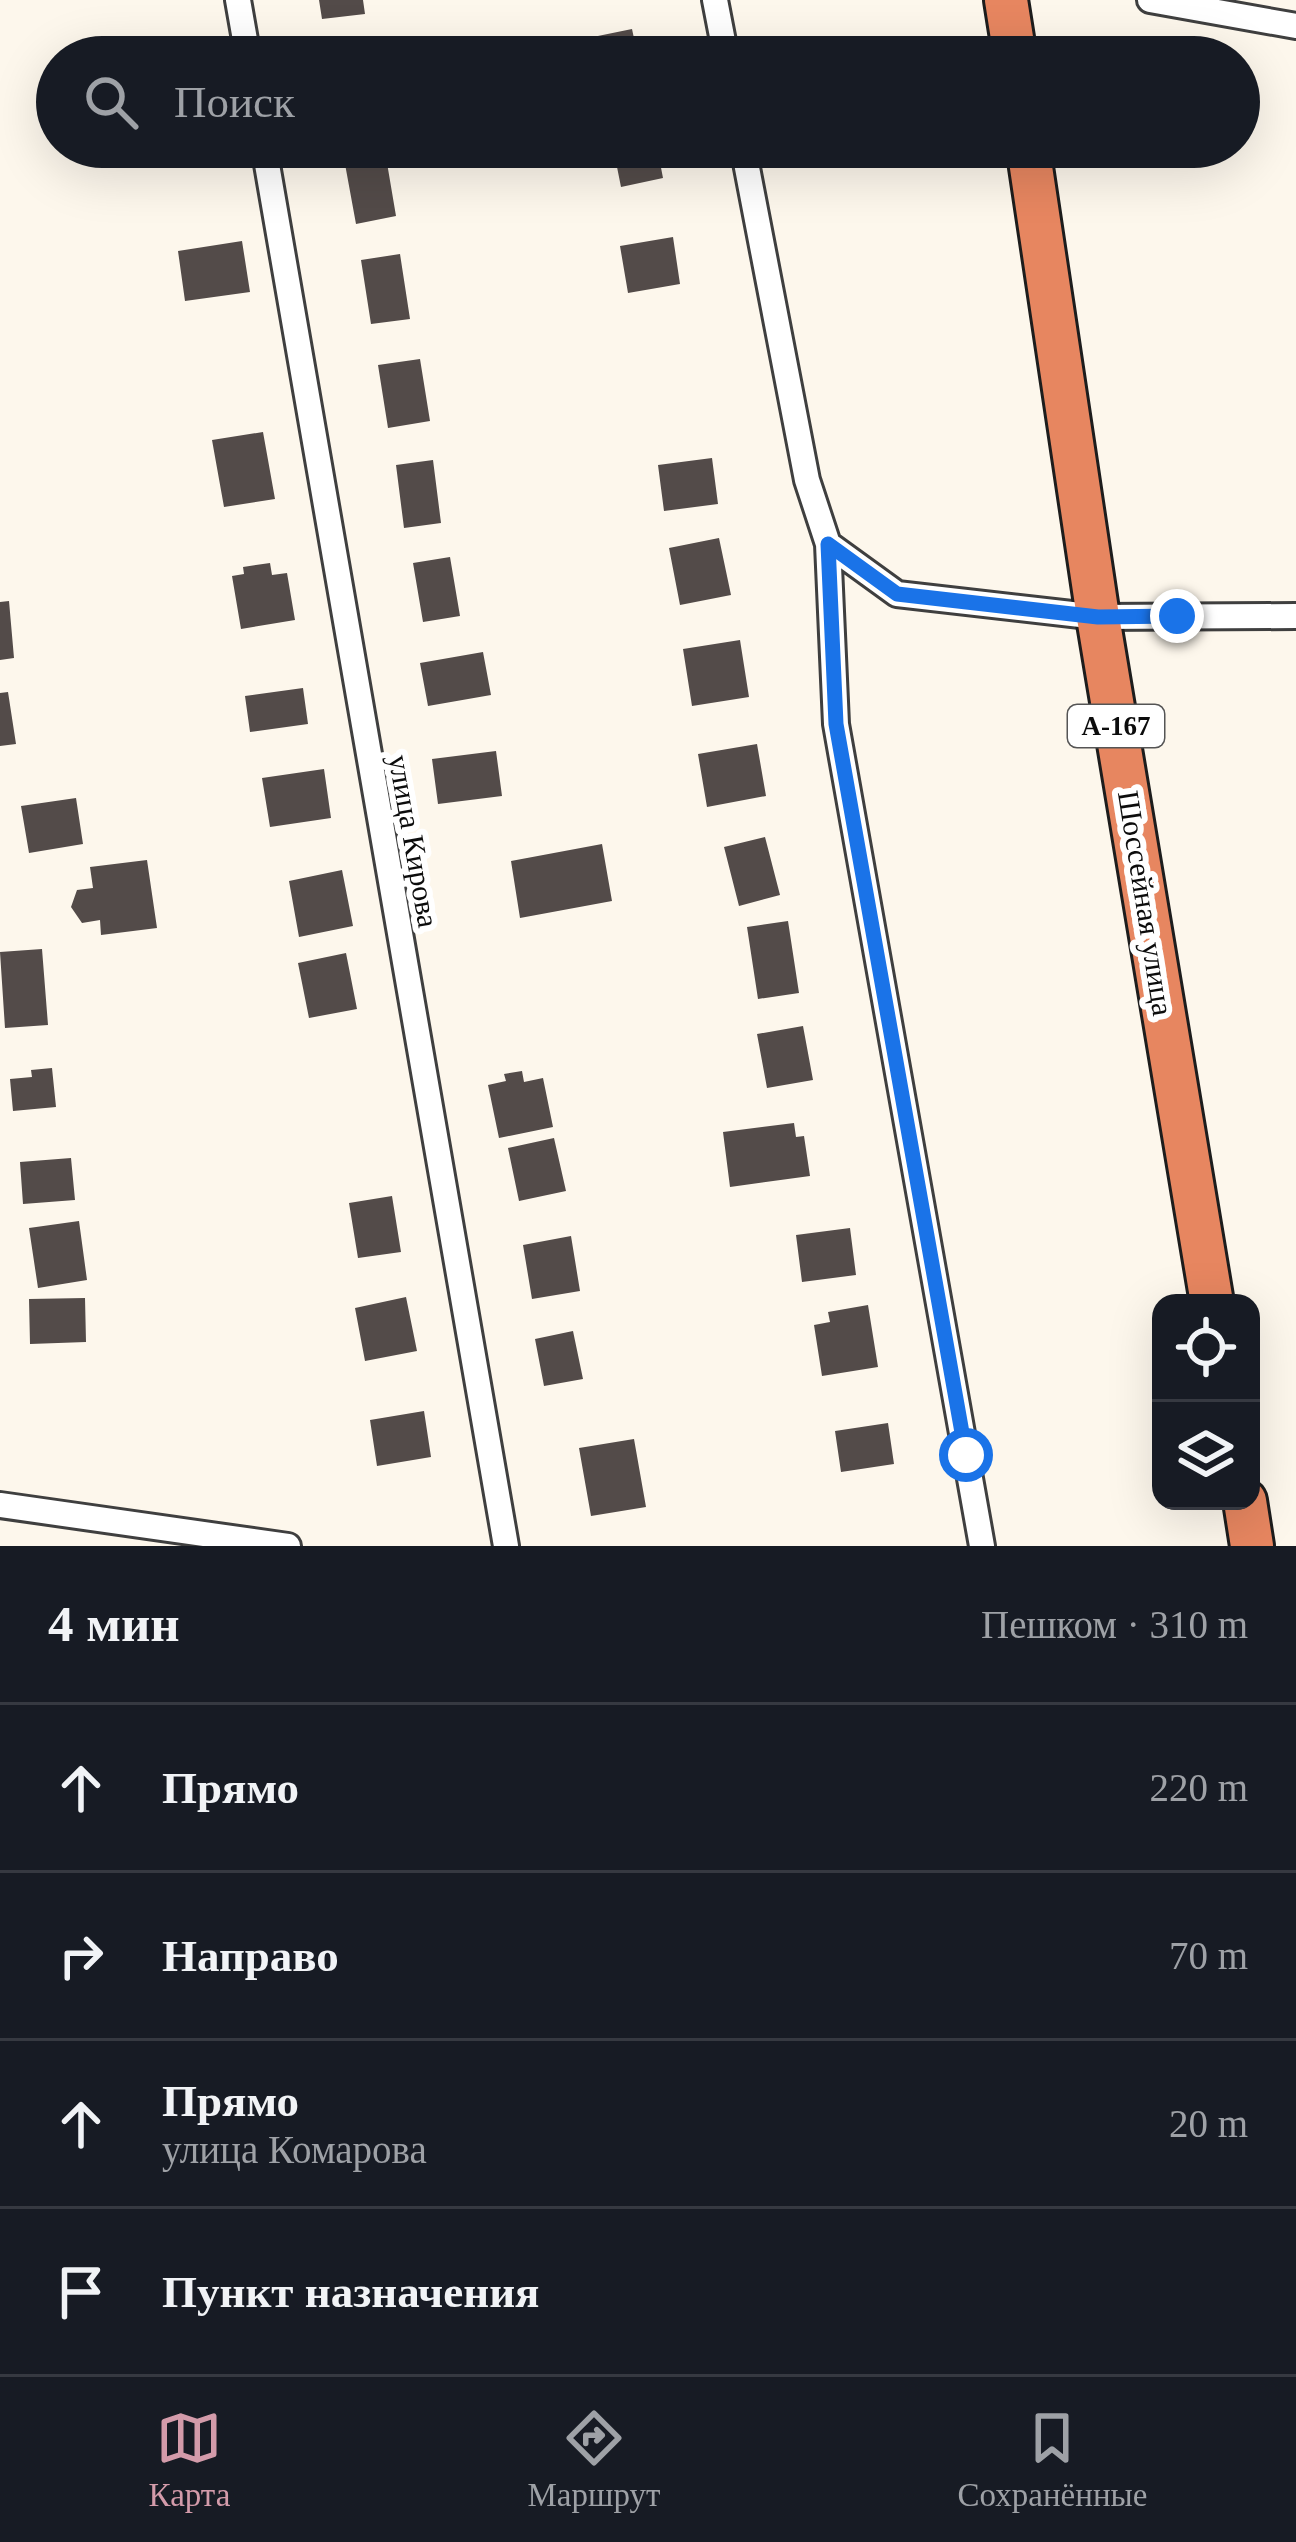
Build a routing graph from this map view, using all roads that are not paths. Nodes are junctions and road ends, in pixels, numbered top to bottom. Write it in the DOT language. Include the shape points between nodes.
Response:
graph roads {
  1 [pos="238,0"];
  2 [pos="715,0"];
  3 [pos="1006,0"];
  4 [pos="1150,0"];
  5 [pos="1296,26"];
  6 [pos="244,36"];
  7 [pos="722,36"];
  8 [pos="1012,36"];
  9 [pos="268,168"];
  10 [pos="747,168"];
  11 [pos="1031,168"];
  12 [pos="828,544"];
  13 [pos="1296,616"];
  14 [pos="1098,617"];
  15 [pos="1211,1294"];
  16 [pos="0,1505"];
  17 [pos="1246,1510"];
  18 [pos="288,1546"];
  19 [pos="506,1546"];
  20 [pos="982,1546"];
  21 [pos="1252,1546"];
  1 -- 6 [label="street"];
  2 -- 7 [label="street"];
  3 -- 8 [label="highway"];
  4 -- 5 [label="street"];
  9 -- 19 [label="street, улица Кирова"];
  10 -- 12 [label="street" via="807,479"];
  11 -- 14 [label="highway, Шоссейная улица / А-167"];
  12 -- 14 [label="street" via="897,594"];
  12 -- 20 [label="street" via="836,724"];
  13 -- 14 [label="street"];
  14 -- 15 [label="highway, Шоссейная улица / А-167"];
  16 -- 18 [label="street"];
  17 -- 21 [label="highway"];
}
